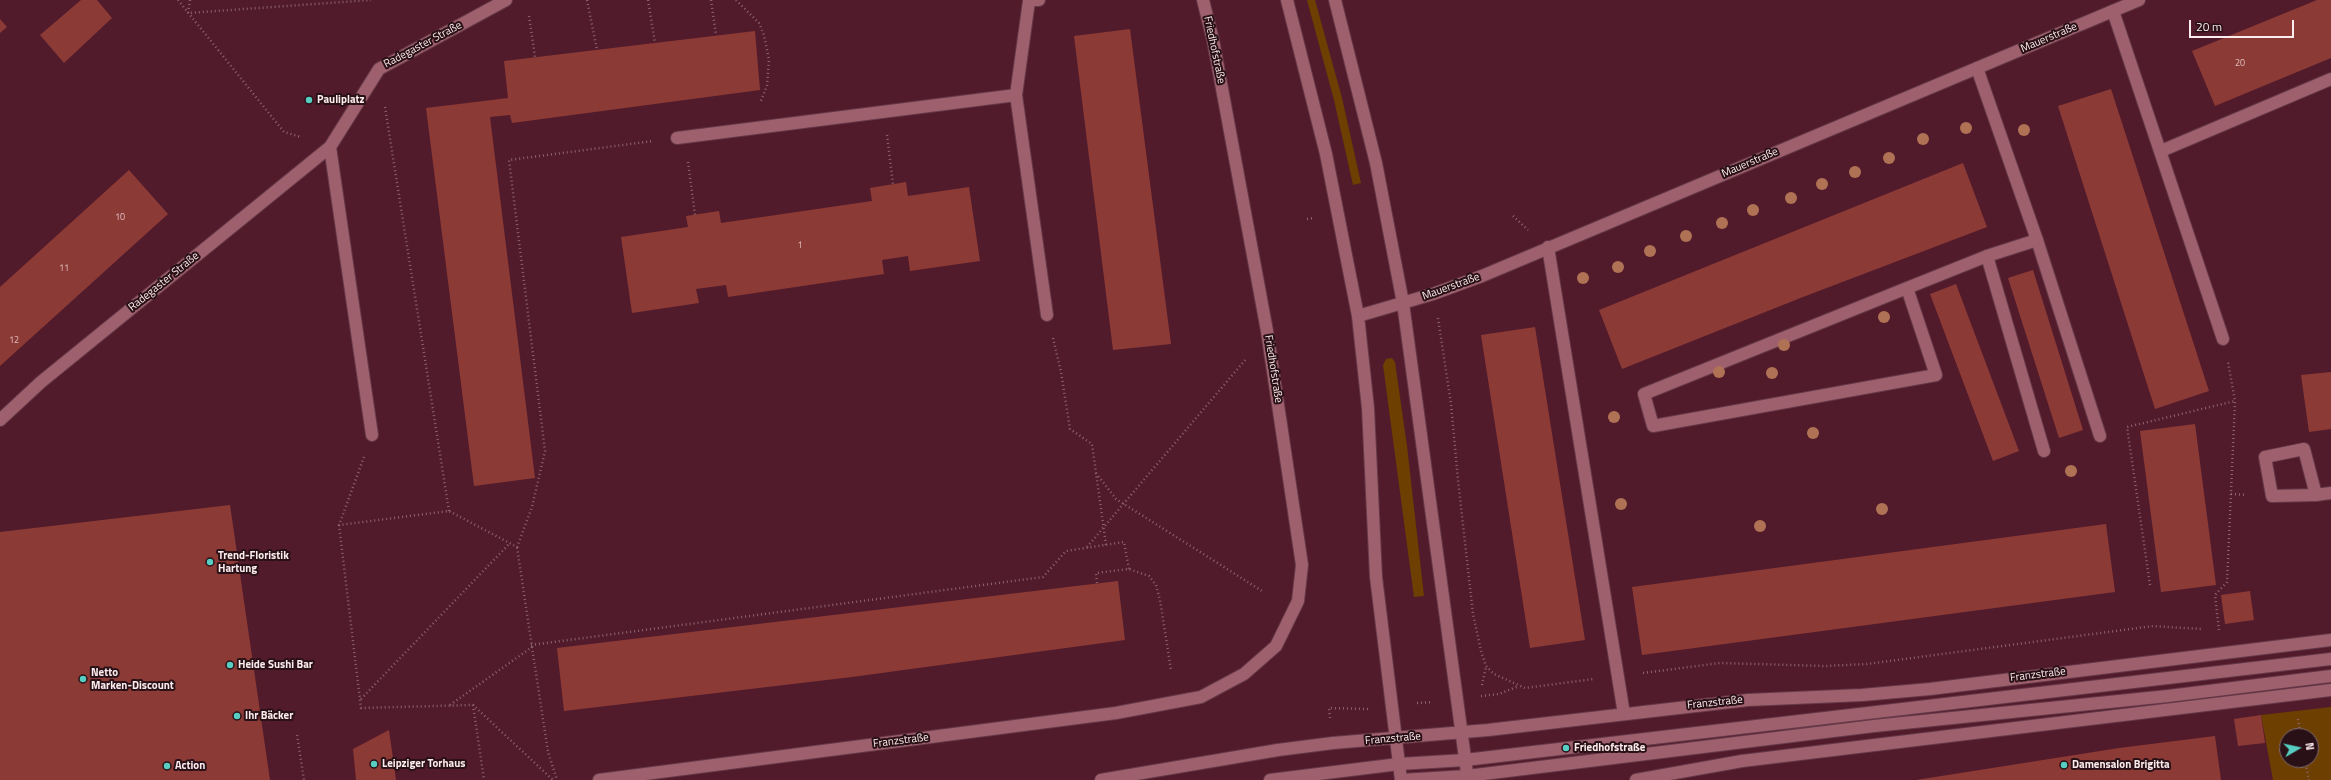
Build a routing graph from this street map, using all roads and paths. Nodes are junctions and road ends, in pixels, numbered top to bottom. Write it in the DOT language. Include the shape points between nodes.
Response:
graph roads {
  1 [pos="178,0"];
  2 [pos="190,0"];
  3 [pos="371,0"];
  4 [pos="506,0"];
  5 [pos="587,0"];
  6 [pos="648,0"];
  7 [pos="711,0"];
  8 [pos="736,0"];
  9 [pos="1032,0"];
  10 [pos="1203,0"];
  11 [pos="1287,0"];
  12 [pos="1335,0"];
  13 [pos="2139,0"];
  14 [pos="2113,11"];
  15 [pos="188,13"];
  16 [pos="529,16"];
  17 [pos="716,35"];
  18 [pos="655,43"];
  19 [pos="597,50"];
  20 [pos="535,57"];
  21 [pos="1978,68"];
  22 [pos="379,69"];
  23 [pos="2331,79"];
  24 [pos="1016,95"];
  25 [pos="884,112"];
  26 [pos="749,128"];
  27 [pos="681,137"];
  28 [pos="330,147"];
  29 [pos="2161,151"];
  30 [pos="893,184"];
  31 [pos="695,215"];
  32 [pos="2037,240"];
  33 [pos="1548,247"];
  34 [pos="1987,256"];
  35 [pos="1907,288"];
  36 [pos="1433,294"];
  37 [pos="1403,303"];
  38 [pos="1047,315"];
  39 [pos="1358,316"];
  40 [pos="2223,339"];
  41 [pos="1246,358"];
  42 [pos="2235,402"];
  43 [pos="0,420"];
  44 [pos="372,435"];
  45 [pos="2100,436"];
  46 [pos="2044,452"];
  47 [pos="1096,473"];
  48 [pos="2331,493"];
  49 [pos="2316,495"];
  50 [pos="1123,502"];
  51 [pos="449,511"];
  52 [pos="339,525"];
  53 [pos="1103,527"];
  54 [pos="510,543"];
  55 [pos="1106,545"];
  56 [pos="517,547"];
  57 [pos="1086,548"];
  58 [pos="1129,569"];
  59 [pos="1097,583"];
  60 [pos="2150,585"];
  61 [pos="1262,591"];
  62 [pos="2204,630"];
  63 [pos="2212,631"];
  64 [pos="2227,632"];
  65 [pos="2219,633"];
  66 [pos="2331,640"];
  67 [pos="531,646"];
  68 [pos="2331,659"];
  69 [pos="1171,670"];
  70 [pos="1618,676"];
  71 [pos="2331,676"];
  72 [pos="1519,686"];
  73 [pos="2331,690"];
  74 [pos="1201,697"];
  75 [pos="1457,699"];
  76 [pos="361,700"];
  77 [pos="473,705"];
  78 [pos="449,706"];
  79 [pos="1392,706"];
  80 [pos="1329,708"];
  81 [pos="1624,714"];
  82 [pos="2298,717"];
  83 [pos="2300,728"];
  84 [pos="1462,733"];
  85 [pos="297,735"];
  86 [pos="1396,738"];
  87 [pos="1465,760"];
  88 [pos="1399,764"];
  89 [pos="2307,768"];
  90 [pos="1468,778"];
  91 [pos="304,780"];
  92 [pos="484,780"];
  93 [pos="552,780"];
  94 [pos="557,780"];
  95 [pos="600,780"];
  96 [pos="1101,780"];
  97 [pos="1270,780"];
  98 [pos="1401,780"];
  99 [pos="1636,780"];
  100 [pos="2309,780"];
  1 -- 15 [label="path"];
  2 -- 15 [label="path"];
  3 -- 15 [label="path"];
  4 -- 22 [label="street, Radegaster Straße"];
  5 -- 19 [label="path"];
  6 -- 18 [label="path"];
  7 -- 17 [label="path"];
  8 -- 26 [label="path" via="759,23 769,60 767,86"];
  9 -- 24 [label="street"];
  10 -- 74 [label="street, Friedhofstraße" via="1213,40 1267,331 1302,565 1298,601 1276,646 1244,674"];
  11 -- 39 [label="street" via="1326,154"];
  12 -- 37 [label="street" via="1376,163"];
  13 -- 14 [label="street, Mauerstraße"];
  14 -- 21 [label="street, Mauerstraße"];
  14 -- 29 [label="street"];
  15 -- 28 [label="path" via="284,132"];
  16 -- 20 [label="path"];
  21 -- 32 [label="street"];
  21 -- 33 [label="street, Mauerstraße"];
  22 -- 28 [label="street, Radegaster Straße"];
  22 -- 51 [label="path"];
  23 -- 29 [label="street"];
  24 -- 25 [label="street"];
  24 -- 38 [label="street"];
  25 -- 26 [label="street"];
  25 -- 30 [label="path"];
  26 -- 27 [label="street"];
  27 -- 31 [label="path"];
  27 -- 56 [label="path" via="509,160 545,451 532,508"];
  28 -- 43 [label="street, Radegaster Straße" via="40,382"];
  28 -- 44 [label="street"];
  29 -- 40 [label="street"];
  32 -- 34 [label="street"];
  32 -- 45 [label="street"];
  33 -- 36 [label="street, Mauerstraße"];
  33 -- 70 [label="street"];
  34 -- 35 [label="street"];
  34 -- 46 [label="street"];
  35 -- 35 [label="street" via="1644,394 1654,426 1936,375"];
  36 -- 37 [label="street, Mauerstraße"];
  36 -- 72 [label="path" via="1447,368 1472,606 1481,651 1486,666 1494,674"];
  37 -- 39 [label="street, Mauerstraße"];
  37 -- 75 [label="street"];
  38 -- 47 [label="path" via="1061,372 1070,429 1092,444"];
  39 -- 79 [label="street" via="1367,394 1376,577"];
  40 -- 42 [label="path"];
  41 -- 50 [label="path"];
  42 -- 60 [label="path" via="2127,427"];
  42 -- 65 [label="path" via="2227,582 2216,595"];
  44 -- 52 [label="path"];
  47 -- 50 [label="path" via="1116,499"];
  47 -- 53 [label="path"];
  48 -- 49 [label="street"];
  49 -- 49 [label="street" via="2304,449 2265,456 2272,496"];
  50 -- 53 [label="path"];
  50 -- 61 [label="path"];
  51 -- 52 [label="path"];
  51 -- 54 [label="path"];
  52 -- 76 [label="path"];
  53 -- 55 [label="path"];
  53 -- 57 [label="path"];
  54 -- 56 [label="path"];
  54 -- 76 [label="path"];
  55 -- 57 [label="path"];
  55 -- 58 [label="path" via="1124,542"];
  56 -- 67 [label="path"];
  57 -- 67 [label="path" via="1066,551 1043,577"];
  58 -- 59 [label="path" via="1096,573"];
  58 -- 69 [label="path" via="1148,576 1156,585"];
  62 -- 70 [label="path" via="2153,626 1867,664 1825,666 1720,663"];
  63 -- 65 [label="path"];
  64 -- 65 [label="path"];
  66 -- 81 [label="street, Franzstraße" via="1922,689 1862,695 1748,700"];
  67 -- 78 [label="path"];
  67 -- 94 [label="path" via="548,752"];
  68 -- 87 [label="street"];
  70 -- 72 [label="path" via="1538,688"];
  70 -- 81 [label="street"];
  71 -- 90 [label="street" via="2168,696 1874,726"];
  72 -- 75 [label="path" via="1499,694"];
  73 -- 99 [label="street" via="1742,761"];
  74 -- 95 [label="street, Franzstraße" via="1116,713"];
  75 -- 79 [label="path"];
  75 -- 84 [label="street"];
  76 -- 78 [label="path" via="362,708"];
  77 -- 78 [label="path"];
  77 -- 92 [label="path"];
  77 -- 93 [label="path"];
  79 -- 80 [label="path" via="1357,710"];
  79 -- 86 [label="street"];
  81 -- 84 [label="street, Franzstraße"];
  82 -- 83 [label="path"];
  84 -- 86 [label="street, Franzstraße"];
  84 -- 87 [label="street"];
  85 -- 91 [label="path"];
  86 -- 88 [label="street"];
  86 -- 96 [label="street, Franzstraße" via="1278,750"];
  87 -- 88 [label="street"];
  87 -- 90 [label="street"];
  88 -- 97 [label="street"];
  88 -- 98 [label="street"];
  89 -- 100 [label="path"];
  90 -- 98 [label="street"];
}
